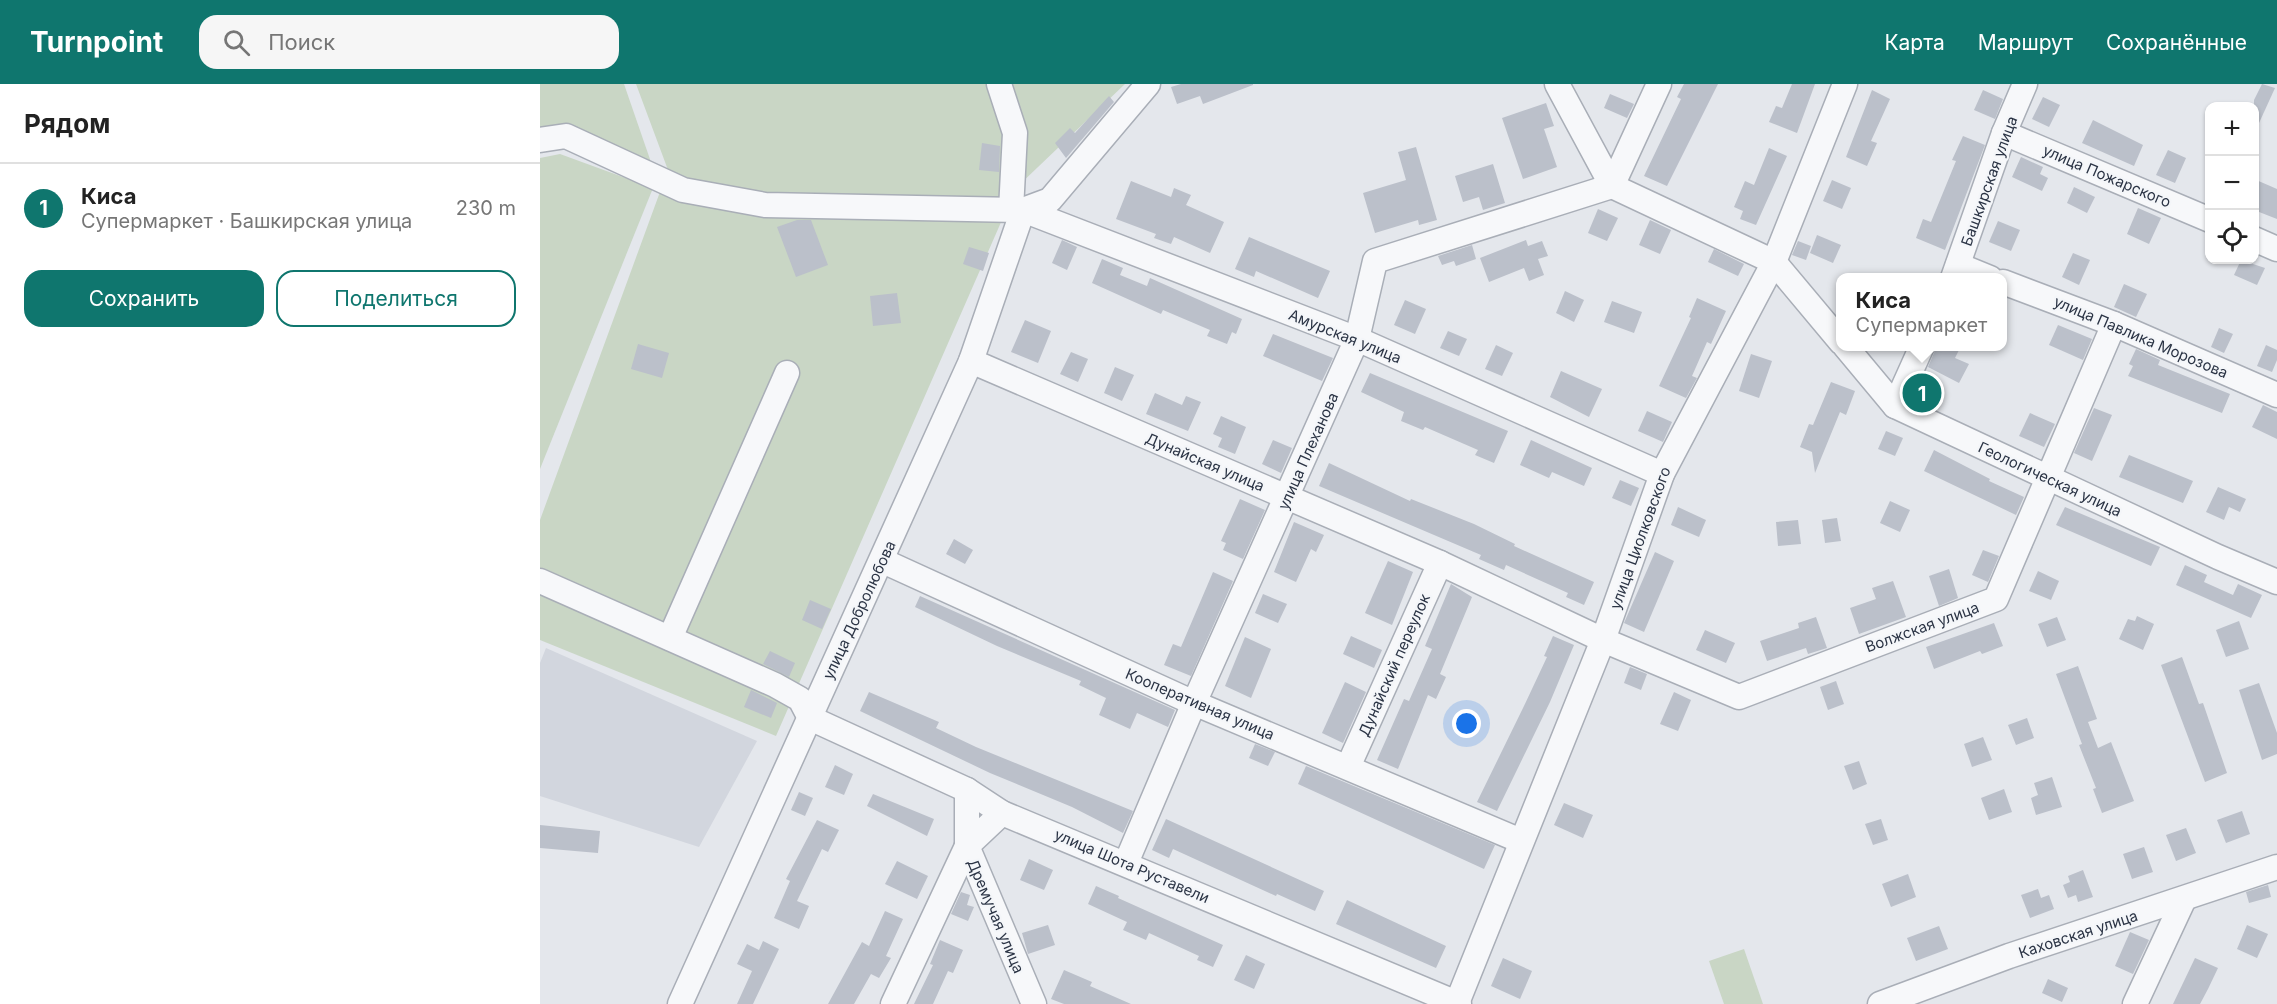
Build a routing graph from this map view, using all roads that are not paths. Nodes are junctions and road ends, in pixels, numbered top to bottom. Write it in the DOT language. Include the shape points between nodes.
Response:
graph roads {
  1 [pos="999,84"];
  2 [pos="1148,84"];
  3 [pos="1557,84"];
  4 [pos="1659,84"];
  5 [pos="1845,84"];
  6 [pos="2025,84"];
  7 [pos="2004,133"];
  8 [pos="540,140"];
  9 [pos="1612,186"];
  10 [pos="1017,210"];
  11 [pos="2205,218"];
  12 [pos="2259,241"];
  13 [pos="2277,249"];
  14 [pos="1774,262"];
  15 [pos="1955,272"];
  16 [pos="2007,284"];
  17 [pos="2114,324"];
  18 [pos="1836,336"];
  19 [pos="1357,339"];
  20 [pos="1849,351"];
  21 [pos="1920,351"];
  22 [pos="971,361"];
  23 [pos="787,373"];
  24 [pos="2277,395"];
  25 [pos="1895,406"];
  26 [pos="1662,474"];
  27 [pos="2049,477"];
  28 [pos="1288,498"];
  29 [pos="883,561"];
  30 [pos="1440,563"];
  31 [pos="540,581"];
  32 [pos="2277,582"];
  33 [pos="670,638"];
  34 [pos="1603,640"];
  35 [pos="1194,703"];
  36 [pos="810,718"];
  37 [pos="1348,767"];
  38 [pos="967,790"];
  39 [pos="1002,813"];
  40 [pos="1521,841"];
  41 [pos="967,846"];
  42 [pos="1126,863"];
  43 [pos="2277,867"];
  44 [pos="2184,899"];
  45 [pos="1900,1001"];
  46 [pos="680,1004"];
  47 [pos="893,1004"];
  48 [pos="1034,1004"];
  49 [pos="1458,1004"];
  50 [pos="2135,1004"];
  1 -- 10 [label="street, улица Добролюбова" via="1015,133"];
  2 -- 10 [label="street" via="1050,200"];
  3 -- 9 [label="street"];
  4 -- 9 [label="street"];
  5 -- 14 [label="street, улица Циолковского"];
  6 -- 7 [label="street, Башкирская улица"];
  7 -- 11 [label="street, улица Пожарского"];
  7 -- 15 [label="street, Башкирская улица"];
  8 -- 10 [label="street" via="566,136 683,190 765,205"];
  9 -- 14 [label="street"];
  9 -- 19 [label="street, улица Плеханова" via="1376,261"];
  10 -- 19 [label="street, Амурская улица"];
  10 -- 22 [label="street, улица Добролюбова"];
  12 -- 13 [label="street"];
  14 -- 18 [label="street"];
  14 -- 26 [label="street, улица Циолковского"];
  16 -- 17 [label="street, улица Павлика Морозова"];
  17 -- 24 [label="street, улица Павлика Морозова"];
  17 -- 27 [label="street, Волжская улица"];
  19 -- 26 [label="street, Амурская улица"];
  19 -- 28 [label="street, улица Плеханова"];
  20 -- 25 [label="street, Геологическая улица"];
  21 -- 25 [label="street"];
  22 -- 28 [label="street, Дунайская улица"];
  22 -- 29 [label="street, улица Добролюбова"];
  23 -- 33 [label="street"];
  25 -- 27 [label="street, Геологическая улица"];
  26 -- 34 [label="street, улица Циолковского"];
  27 -- 32 [label="street, Геологическая улица"];
  27 -- 34 [label="street, Волжская улица" via="1996,599 1739,697"];
  28 -- 30 [label="street, Дунайская улица"];
  28 -- 35 [label="street, улица Плеханова"];
  29 -- 35 [label="street, Кооперативная улица"];
  29 -- 36 [label="street, улица Добролюбова"];
  30 -- 34 [label="street, Дунайская улица"];
  30 -- 37 [label="street, Дунайский переулок"];
  31 -- 33 [label="street"];
  33 -- 36 [label="street" via="800,699"];
  34 -- 40 [label="street, улица Циолковского"];
  35 -- 37 [label="street, Кооперативная улица"];
  35 -- 42 [label="street, улица Плеханова"];
  36 -- 38 [label="street, улица Шота Руставели"];
  36 -- 46 [label="street, улица Добролюбова"];
  37 -- 40 [label="street, Кооперативная улица"];
  38 -- 39 [label="street, улица Шота Руставели"];
  38 -- 41 [label="street, Дремучая улица"];
  39 -- 41 [label="street"];
  39 -- 42 [label="street, улица Шота Руставели"];
  40 -- 49 [label="street, улица Циолковского"];
  41 -- 47 [label="street"];
  41 -- 48 [label="street, Дремучая улица"];
  42 -- 49 [label="street, улица Шота Руставели"];
  43 -- 44 [label="street, Каховская улица"];
  44 -- 45 [label="street, Каховская улица"];
  44 -- 50 [label="street"];
}
